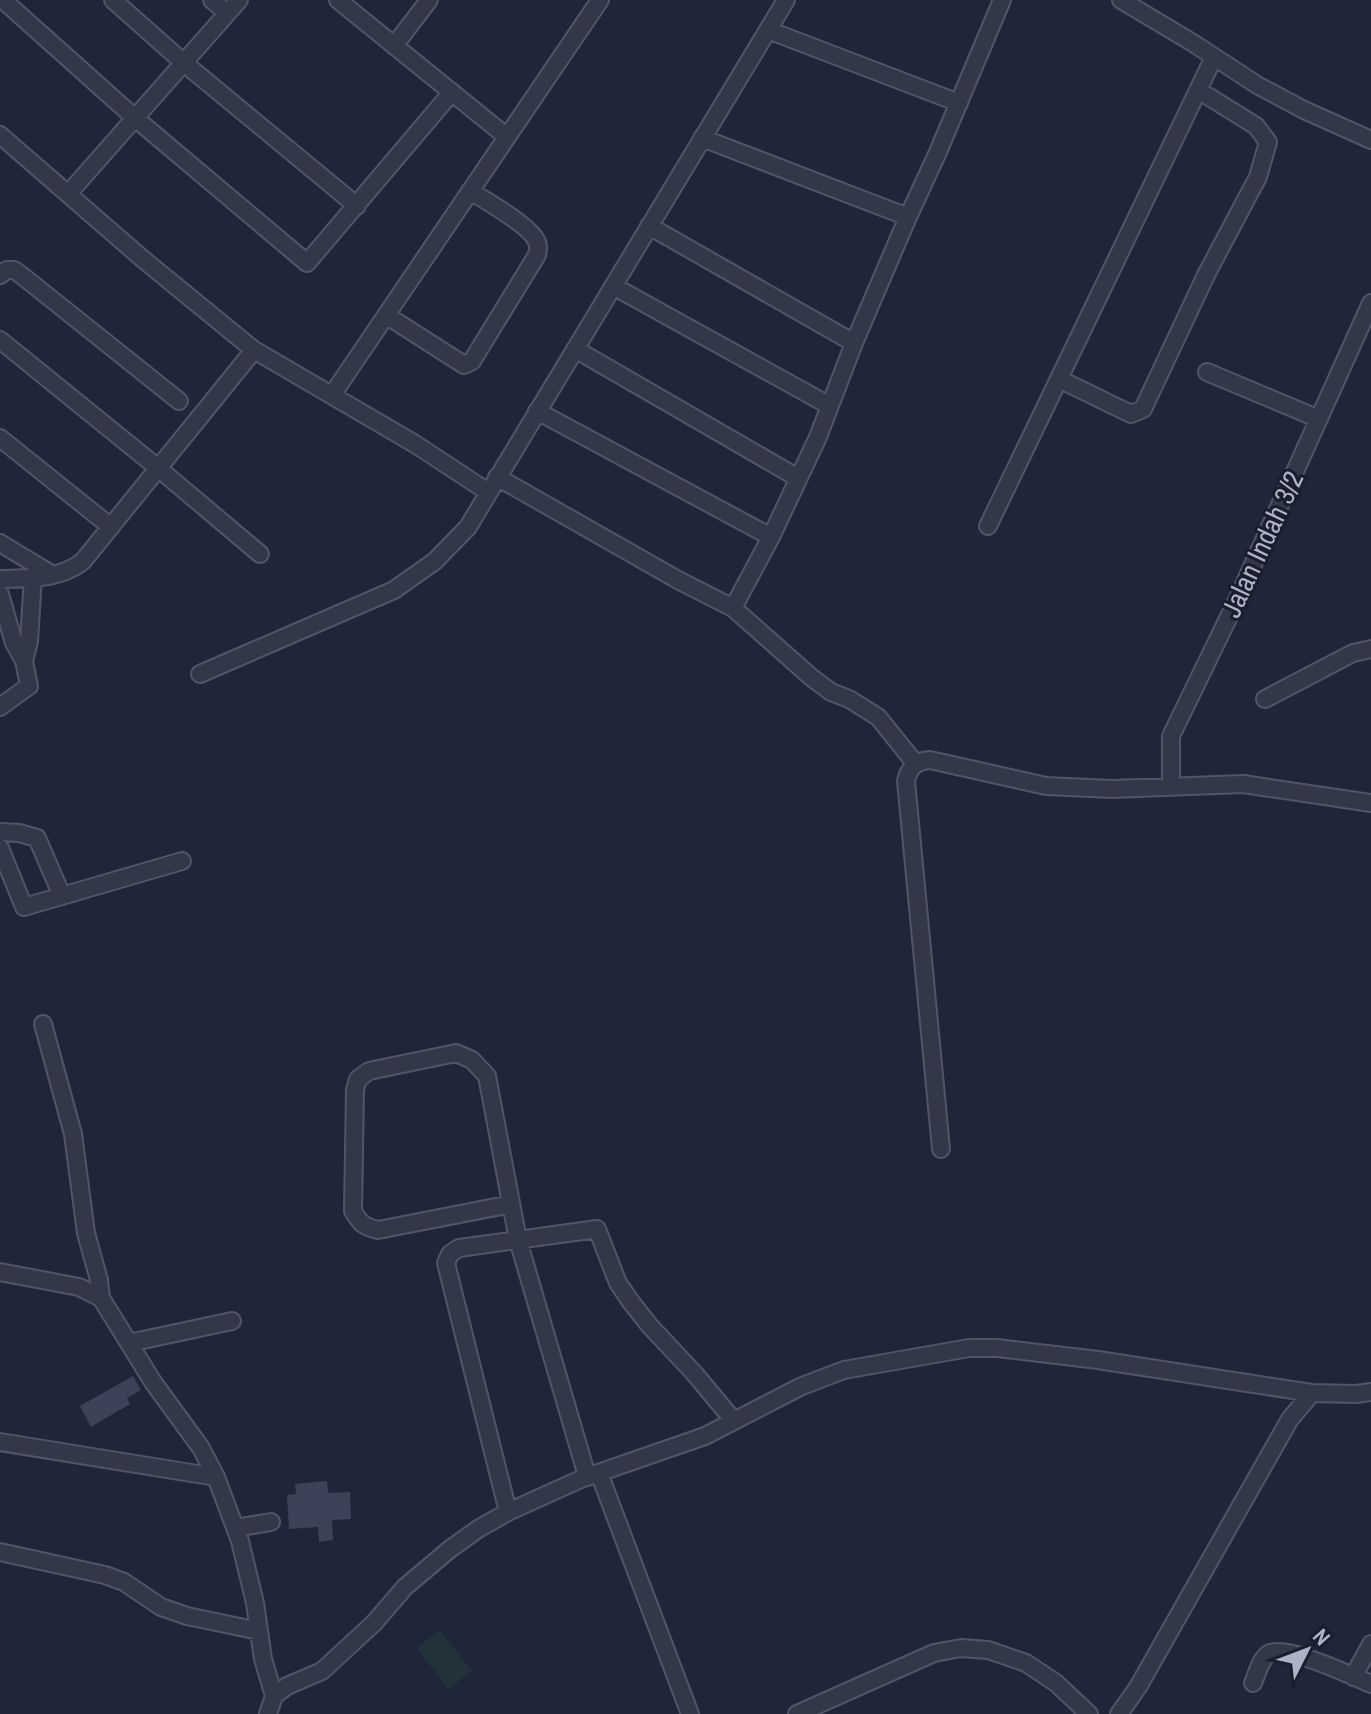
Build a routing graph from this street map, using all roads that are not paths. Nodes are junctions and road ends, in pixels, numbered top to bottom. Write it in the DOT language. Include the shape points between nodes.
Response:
graph roads {
  1 [pos="3,0"];
  2 [pos="113,0"];
  3 [pos="212,0"];
  4 [pos="239,0"];
  5 [pos="338,0"];
  6 [pos="429,0"];
  7 [pos="600,0"];
  8 [pos="786,0"];
  9 [pos="1002,0"];
  10 [pos="1121,0"];
  11 [pos="227,13"];
  12 [pos="768,30"];
  13 [pos="394,46"];
  14 [pos="1214,57"];
  15 [pos="184,63"];
  16 [pos="1198,90"];
  17 [pos="452,92"];
  18 [pos="959,103"];
  19 [pos="135,118"];
  20 [pos="0,135"];
  21 [pos="507,137"];
  22 [pos="702,138"];
  23 [pos="1371,140"];
  24 [pos="470,191"];
  25 [pos="68,194"];
  26 [pos="357,206"];
  27 [pos="908,217"];
  28 [pos="649,226"];
  29 [pos="0,275"];
  30 [pos="613,286"];
  31 [pos="1371,303"];
  32 [pos="386,315"];
  33 [pos="0,340"];
  34 [pos="854,343"];
  35 [pos="575,349"];
  36 [pos="254,350"];
  37 [pos="1207,372"];
  38 [pos="1059,379"];
  39 [pos="332,395"];
  40 [pos="179,401"];
  41 [pos="830,406"];
  42 [pos="537,411"];
  43 [pos="1319,419"];
  44 [pos="0,438"];
  45 [pos="158,468"];
  46 [pos="497,477"];
  47 [pos="798,478"];
  48 [pos="488,492"];
  49 [pos="988,526"];
  50 [pos="111,527"];
  51 [pos="771,537"];
  52 [pos="0,543"];
  53 [pos="260,554"];
  54 [pos="53,575"];
  55 [pos="33,577"];
  56 [pos="0,579"];
  57 [pos="0,594"];
  58 [pos="733,608"];
  59 [pos="1371,649"];
  60 [pos="24,661"];
  61 [pos="200,674"];
  62 [pos="1265,699"];
  63 [pos="0,707"];
  64 [pos="915,763"];
  65 [pos="1171,787"];
  66 [pos="1371,803"];
  67 [pos="0,832"];
  68 [pos="0,848"];
  69 [pos="182,861"];
  70 [pos="62,896"];
  71 [pos="43,1024"];
  72 [pos="941,1149"];
  73 [pos="511,1204"];
  74 [pos="518,1240"];
  75 [pos="0,1272"];
  76 [pos="101,1298"];
  77 [pos="232,1321"];
  78 [pos="129,1343"];
  79 [pos="1371,1392"];
  80 [pos="1312,1393"];
  81 [pos="734,1421"];
  82 [pos="0,1442"];
  83 [pos="593,1474"];
  84 [pos="216,1477"];
  85 [pos="508,1512"];
  86 [pos="271,1522"];
  87 [pos="235,1528"];
  88 [pos="0,1552"];
  89 [pos="259,1631"];
  90 [pos="1371,1644"];
  91 [pos="1353,1677"];
  92 [pos="1253,1683"];
  93 [pos="1371,1684"];
  94 [pos="274,1696"];
  95 [pos="268,1714"];
  96 [pos="690,1714"];
  97 [pos="797,1714"];
  98 [pos="1089,1714"];
  99 [pos="1119,1714"];
  1 -- 19 [label="street"];
  2 -- 15 [label="street"];
  3 -- 11 [label="street"];
  4 -- 11 [label="street"];
  5 -- 13 [label="street"];
  6 -- 13 [label="street"];
  7 -- 21 [label="street"];
  8 -- 12 [label="street"];
  9 -- 18 [label="street"];
  10 -- 14 [label="street"];
  11 -- 15 [label="street"];
  12 -- 18 [label="street"];
  12 -- 22 [label="street"];
  13 -- 17 [label="street"];
  14 -- 16 [label="street"];
  14 -- 23 [label="street" via="1304,110"];
  15 -- 19 [label="street"];
  15 -- 26 [label="street"];
  16 -- 38 [label="street"];
  16 -- 38 [label="street" via="1256,126 1268,142 1258,177 1143,409 1131,414"];
  17 -- 21 [label="street"];
  17 -- 26 [label="street"];
  18 -- 27 [label="street"];
  19 -- 25 [label="street"];
  19 -- 26 [label="street" via="307,263"];
  20 -- 25 [label="street"];
  21 -- 24 [label="street"];
  22 -- 27 [label="street"];
  22 -- 28 [label="street"];
  24 -- 32 [label="street"];
  24 -- 32 [label="street" via="525,228 538,248 472,361 464,365"];
  25 -- 36 [label="street"];
  27 -- 34 [label="street"];
  28 -- 30 [label="street"];
  28 -- 34 [label="street"];
  29 -- 40 [label="street" via="7,270 20,274"];
  30 -- 35 [label="street"];
  30 -- 41 [label="street"];
  31 -- 43 [label="street, Jalan Indah 3/2"];
  32 -- 39 [label="street"];
  33 -- 45 [label="street"];
  34 -- 41 [label="street"];
  35 -- 42 [label="street"];
  35 -- 47 [label="street"];
  36 -- 39 [label="street"];
  36 -- 45 [label="street"];
  37 -- 43 [label="street"];
  38 -- 49 [label="street"];
  39 -- 48 [label="street"];
  41 -- 47 [label="street"];
  42 -- 46 [label="street"];
  42 -- 51 [label="street"];
  43 -- 65 [label="street, Jalan Indah 3/2" via="1171,736"];
  44 -- 50 [label="street"];
  45 -- 50 [label="street"];
  45 -- 53 [label="street"];
  46 -- 48 [label="street"];
  46 -- 58 [label="street"];
  47 -- 51 [label="street"];
  48 -- 61 [label="street" via="453,544 409,581"];
  50 -- 54 [label="street" via="75,568"];
  51 -- 58 [label="street"];
  52 -- 54 [label="street"];
  54 -- 55 [label="street"];
  55 -- 56 [label="street"];
  55 -- 60 [label="street"];
  57 -- 60 [label="street"];
  58 -- 64 [label="street" via="831,692 878,717"];
  59 -- 62 [label="street" via="1353,653"];
  60 -- 63 [label="street" via="29,686"];
  64 -- 65 [label="street" via="930,760 1046,786"];
  64 -- 72 [label="street" via="906,781"];
  65 -- 66 [label="street" via="1243,784"];
  67 -- 70 [label="street" via="37,838"];
  68 -- 70 [label="street" via="24,907"];
  69 -- 70 [label="street"];
  71 -- 76 [label="street" via="73,1134"];
  73 -- 73 [label="street" via="487,1076 472,1060 456,1053 369,1071 358,1079 353,1211 367,1228"];
  73 -- 74 [label="street"];
  74 -- 81 [label="street" via="597,1229 631,1302"];
  74 -- 83 [label="street"];
  74 -- 85 [label="street" via="459,1248 446,1263"];
  75 -- 76 [label="street" via="79,1287"];
  76 -- 78 [label="street"];
  77 -- 78 [label="street"];
  78 -- 84 [label="street"];
  79 -- 80 [label="street"];
  80 -- 81 [label="street" via="1098,1360 969,1348 844,1370"];
  80 -- 99 [label="street" via="1290,1419"];
  81 -- 83 [label="street"];
  82 -- 84 [label="street"];
  83 -- 85 [label="street"];
  83 -- 96 [label="street"];
  84 -- 87 [label="street"];
  85 -- 94 [label="street" via="450,1549 405,1587 322,1671"];
  86 -- 87 [label="street"];
  87 -- 89 [label="street"];
  88 -- 89 [label="street" via="105,1575 161,1607"];
  89 -- 94 [label="street"];
  90 -- 91 [label="street"];
  91 -- 92 [label="street" via="1282,1650 1269,1653"];
  91 -- 93 [label="street"];
  94 -- 95 [label="street"];
  97 -- 98 [label="street" via="934,1653 961,1648 988,1650 1026,1663"];
}
